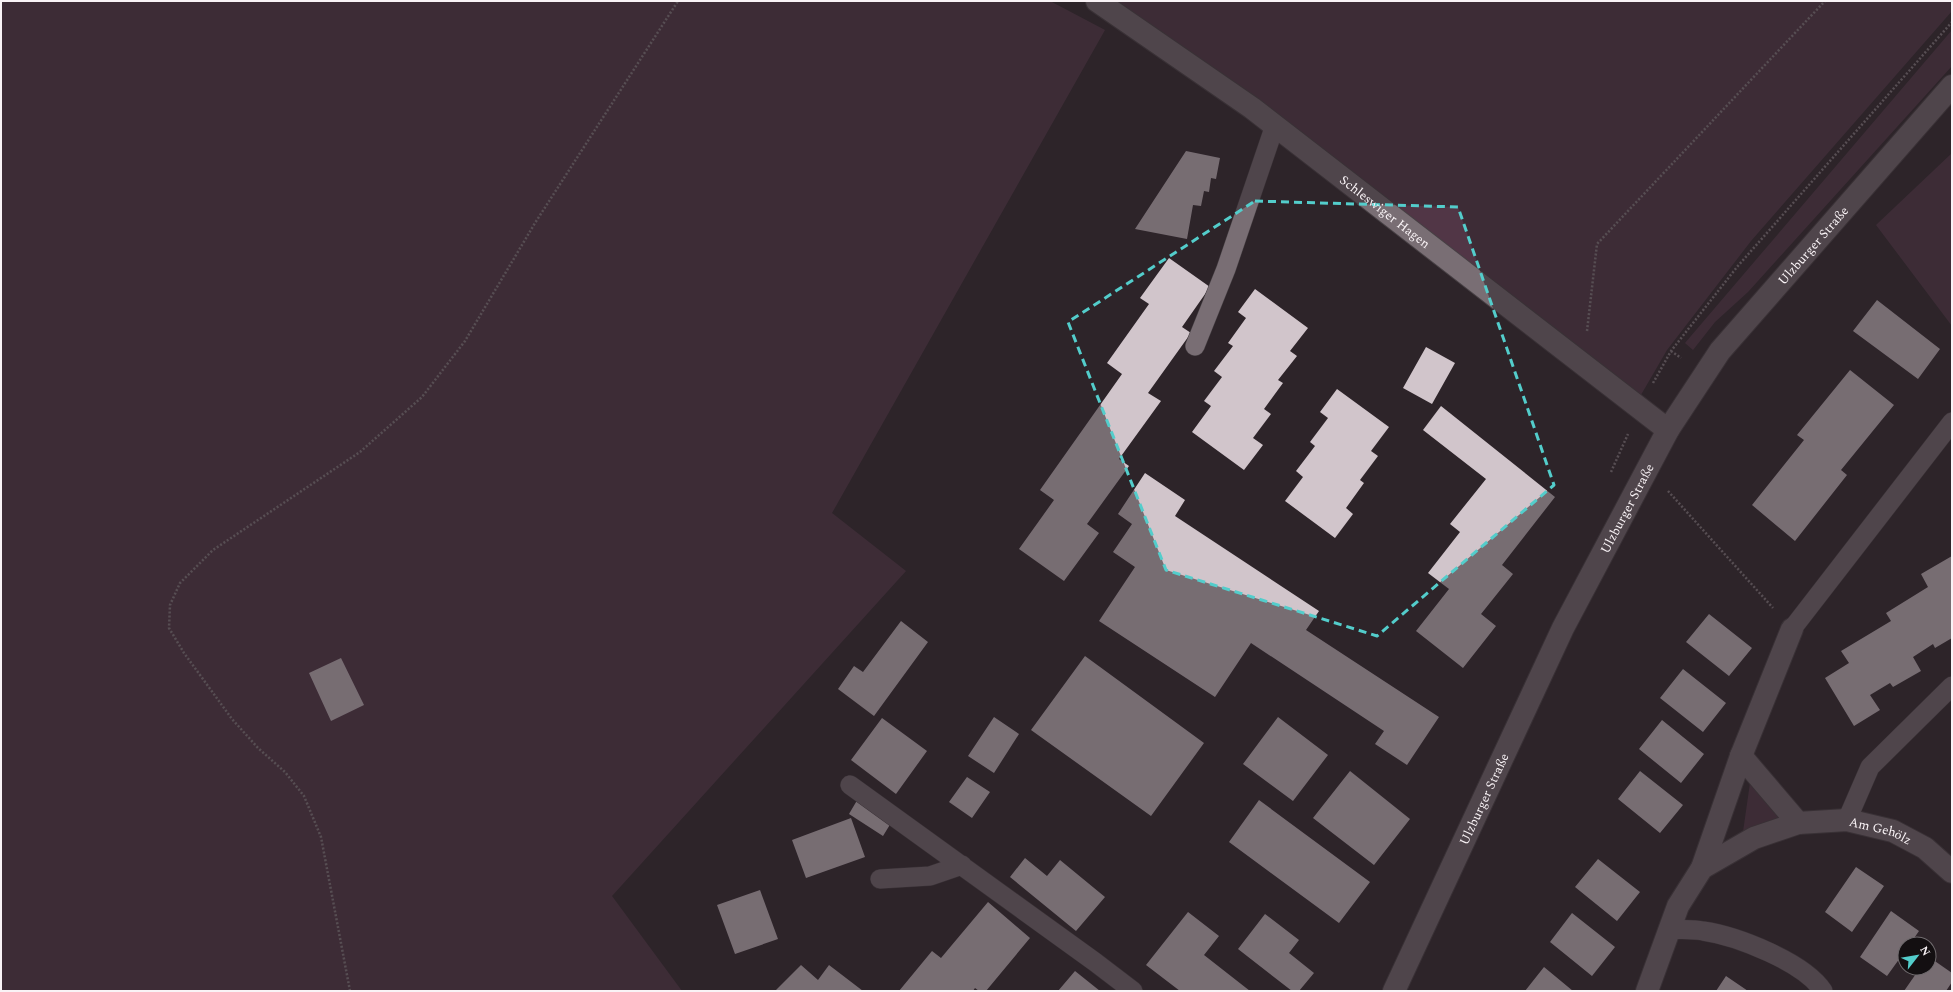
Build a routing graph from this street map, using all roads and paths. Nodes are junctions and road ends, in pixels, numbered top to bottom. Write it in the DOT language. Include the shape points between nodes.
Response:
graph roads {
  1 [pos="678,1"];
  2 [pos="1097,1"];
  3 [pos="1825,1"];
  4 [pos="1952,22"];
  5 [pos="1952,86"];
  6 [pos="1274,126"];
  7 [pos="1195,346"];
  8 [pos="1670,350"];
  9 [pos="1584,365"];
  10 [pos="1703,375"];
  11 [pos="1639,408"];
  12 [pos="1952,422"];
  13 [pos="1668,430"];
  14 [pos="1671,484"];
  15 [pos="1792,629"];
  16 [pos="1952,686"];
  17 [pos="1741,756"];
  18 [pos="850,785"];
  19 [pos="1847,820"];
  20 [pos="1798,823"];
  21 [pos="962,865"];
  22 [pos="1702,868"];
  23 [pos="1952,872"];
  24 [pos="880,879"];
  25 [pos="1669,929"];
  26 [pos="350,991"];
  27 [pos="1133,991"];
  28 [pos="1394,991"];
  29 [pos="1647,991"];
  30 [pos="1823,991"];
  1 -- 26 [label="path" via="535,223 465,341 422,397 360,452 213,550 180,583 170,605 169,628 184,653 232,719 258,748 285,772 304,796 321,837"];
  2 -- 6 [label="street, Schleswiger Hagen"];
  3 -- 9 [label="path" via="1597,244"];
  4 -- 8 [label="path" via="1737,267"];
  5 -- 10 [label="street, Ulzburger Straße" via="1720,351"];
  6 -- 7 [label="lane" via="1226,269"];
  6 -- 9 [label="street, Schleswiger Hagen"];
  8 -- 10 [label="path"];
  8 -- 11 [label="path"];
  9 -- 11 [label="street, Schleswiger Hagen"];
  10 -- 13 [label="street, Ulzburger Straße"];
  11 -- 13 [label="street, Schleswiger Hagen"];
  12 -- 15 [label="lane"];
  13 -- 28 [label="street, Ulzburger Straße" via="1563,628"];
  14 -- 15 [label="path" via="1668,491"];
  15 -- 17 [label="street, Am Gehölz"];
  16 -- 19 [label="lane" via="1870,767"];
  17 -- 20 [label="street"];
  17 -- 22 [label="street, Am Gehölz"];
  18 -- 21 [label="lane"];
  19 -- 20 [label="street, Am Gehölz"];
  19 -- 23 [label="street, Am Gehölz" via="1893,830 1924,848"];
  20 -- 22 [label="street, Am Gehölz" via="1754,838"];
  21 -- 24 [label="lane" via="930,876"];
  21 -- 27 [label="lane"];
  22 -- 25 [label="street, Am Gehölz" via="1678,906"];
  25 -- 29 [label="street, Am Gehölz"];
  25 -- 30 [label="lane" via="1703,930 1744,942 1787,961 1817,981"];
}
